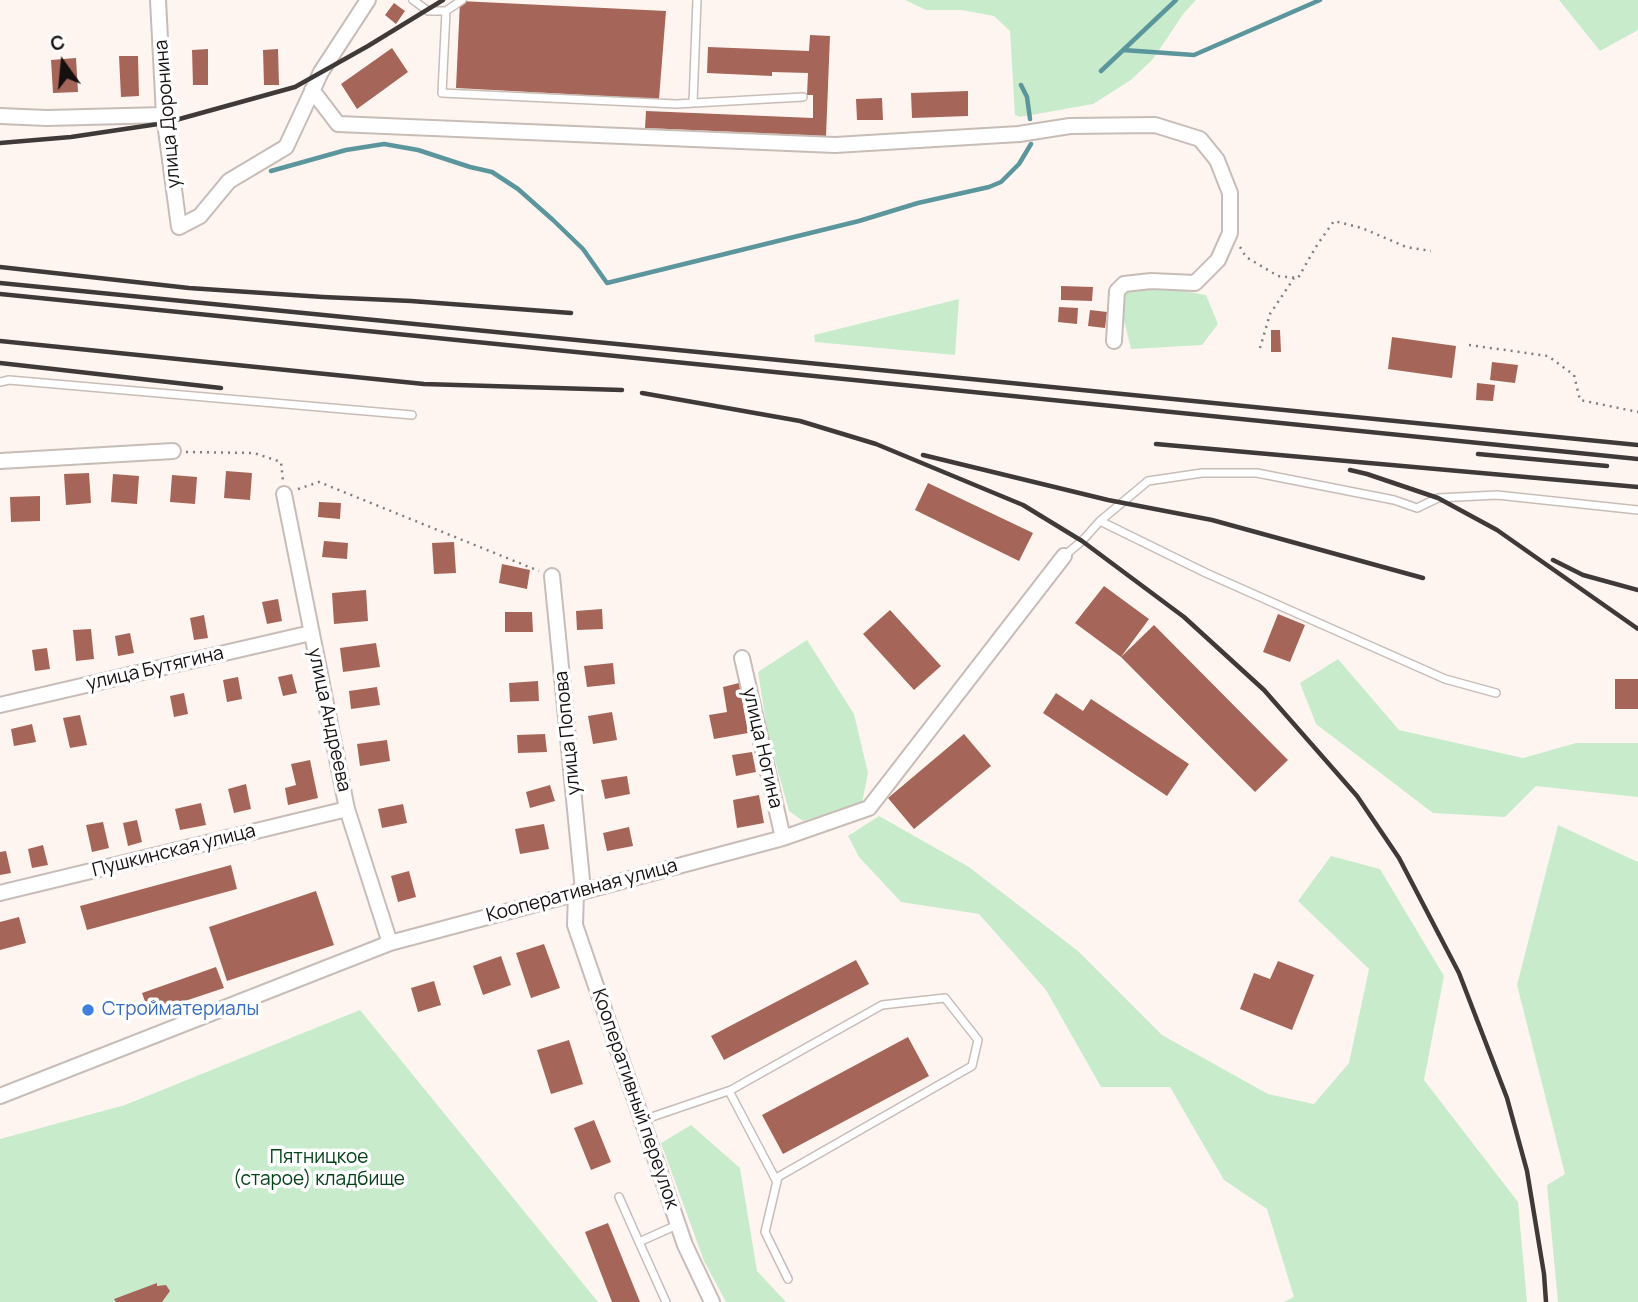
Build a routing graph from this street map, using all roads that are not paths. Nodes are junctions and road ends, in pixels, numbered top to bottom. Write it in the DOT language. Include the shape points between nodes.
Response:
graph roads {
  1 [pos="158,0"];
  2 [pos="368,0"];
  3 [pos="413,0"];
  4 [pos="462,0"];
  5 [pos="697,0"];
  6 [pos="446,10"];
  7 [pos="312,90"];
  8 [pos="803,97"];
  9 [pos="693,103"];
  10 [pos="164,115"];
  11 [pos="0,116"];
  12 [pos="1114,341"];
  13 [pos="0,382"];
  14 [pos="412,415"];
  15 [pos="173,451"];
  16 [pos="0,461"];
  17 [pos="284,494"];
  18 [pos="1638,510"];
  19 [pos="1100,522"];
  20 [pos="1064,556"];
  21 [pos="552,576"];
  22 [pos="310,632"];
  23 [pos="742,658"];
  24 [pos="1496,693"];
  25 [pos="0,705"];
  26 [pos="347,809"];
  27 [pos="783,838"];
  28 [pos="580,891"];
  29 [pos="0,893"];
  30 [pos="390,943"];
  31 [pos="729,1091"];
  32 [pos="0,1096"];
  33 [pos="642,1120"];
  34 [pos="777,1182"];
  35 [pos="619,1197"];
  36 [pos="677,1225"];
  37 [pos="639,1242"];
  38 [pos="788,1279"];
  39 [pos="666,1302"];
  40 [pos="712,1302"];
  1 -- 10 [label="street, улица Доронина"];
  2 -- 7 [label="street"];
  3 -- 6 [label="lane" via="428,11"];
  4 -- 6 [label="lane"];
  5 -- 9 [label="lane"];
  6 -- 9 [label="lane" via="442,93"];
  7 -- 10 [label="street, улица Доронина" via="286,147 229,181 200,216 180,227"];
  7 -- 12 [label="street" via="338,124 822,144 1019,134 1070,126 1155,125 1200,139 1217,160 1230,193 1230,233 1218,260 1195,283 1124,284 1117,291"];
  8 -- 9 [label="lane"];
  10 -- 11 [label="street"];
  13 -- 14 [label="lane"];
  15 -- 16 [label="street"];
  17 -- 22 [label="street, улица Андреева"];
  18 -- 19 [label="lane" via="1497,495 1437,498 1417,508 1257,473 1202,473 1149,481"];
  19 -- 20 [label="lane"];
  19 -- 24 [label="lane" via="1445,679"];
  20 -- 27 [label="street, Кооперативная улица" via="869,808"];
  21 -- 28 [label="street, улица Попова"];
  22 -- 25 [label="street, улица Бутягина"];
  22 -- 26 [label="street, улица Андреева"];
  23 -- 27 [label="street, улица Ногина"];
  26 -- 29 [label="street, Пушкинская улица"];
  26 -- 30 [label="street, улица Андреева"];
  27 -- 28 [label="street, Кооперативная улица"];
  28 -- 30 [label="street, Кооперативная улица"];
  28 -- 33 [label="street, Кооперативный переулок" via="575,925"];
  30 -- 32 [label="street, Кооперативная улица"];
  31 -- 33 [label="lane"];
  31 -- 34 [label="lane"];
  31 -- 34 [label="lane" via="882,1005 945,998 978,1040 972,1066 778,1177"];
  33 -- 36 [label="street, Кооперативный переулок"];
  34 -- 38 [label="lane" via="765,1231"];
  35 -- 37 [label="lane"];
  36 -- 37 [label="lane"];
  36 -- 40 [label="street, Кооперативный переулок"];
  37 -- 39 [label="lane"];
}
